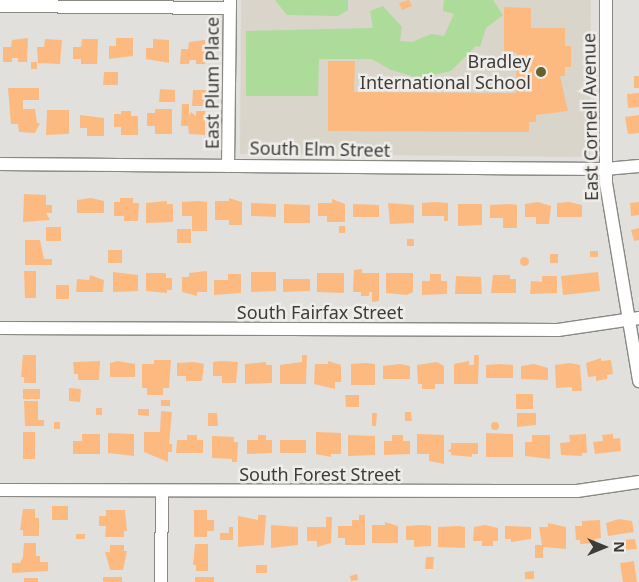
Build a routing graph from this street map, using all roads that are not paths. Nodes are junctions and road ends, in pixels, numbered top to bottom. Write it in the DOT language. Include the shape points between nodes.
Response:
graph roads {
  1 [pos="606,0"];
  2 [pos="230,4"];
  3 [pos="0,6"];
  4 [pos="0,164"];
  5 [pos="228,166"];
  6 [pos="639,166"];
  7 [pos="605,169"];
  8 [pos="634,319"];
  9 [pos="0,328"];
  10 [pos="639,381"];
  11 [pos="639,482"];
  12 [pos="0,490"];
  13 [pos="162,492"];
  14 [pos="161,582"];
  1 -- 7 [label="street, East Cornell Avenue"];
  2 -- 3 [label="street"];
  2 -- 5 [label="street, East Plum Place"];
  4 -- 5 [label="street, South Elm Street"];
  5 -- 7 [label="street, South Elm Street"];
  6 -- 7 [label="street, South Elm Street"];
  7 -- 8 [label="street, East Cornell Avenue"];
  8 -- 9 [label="street, South Fairfax Street" via="558,330"];
  8 -- 10 [label="street, East Cornell Avenue"];
  11 -- 13 [label="street, South Forest Street" via="577,491"];
  12 -- 13 [label="street, South Forest Street"];
  13 -- 14 [label="street"];
}
